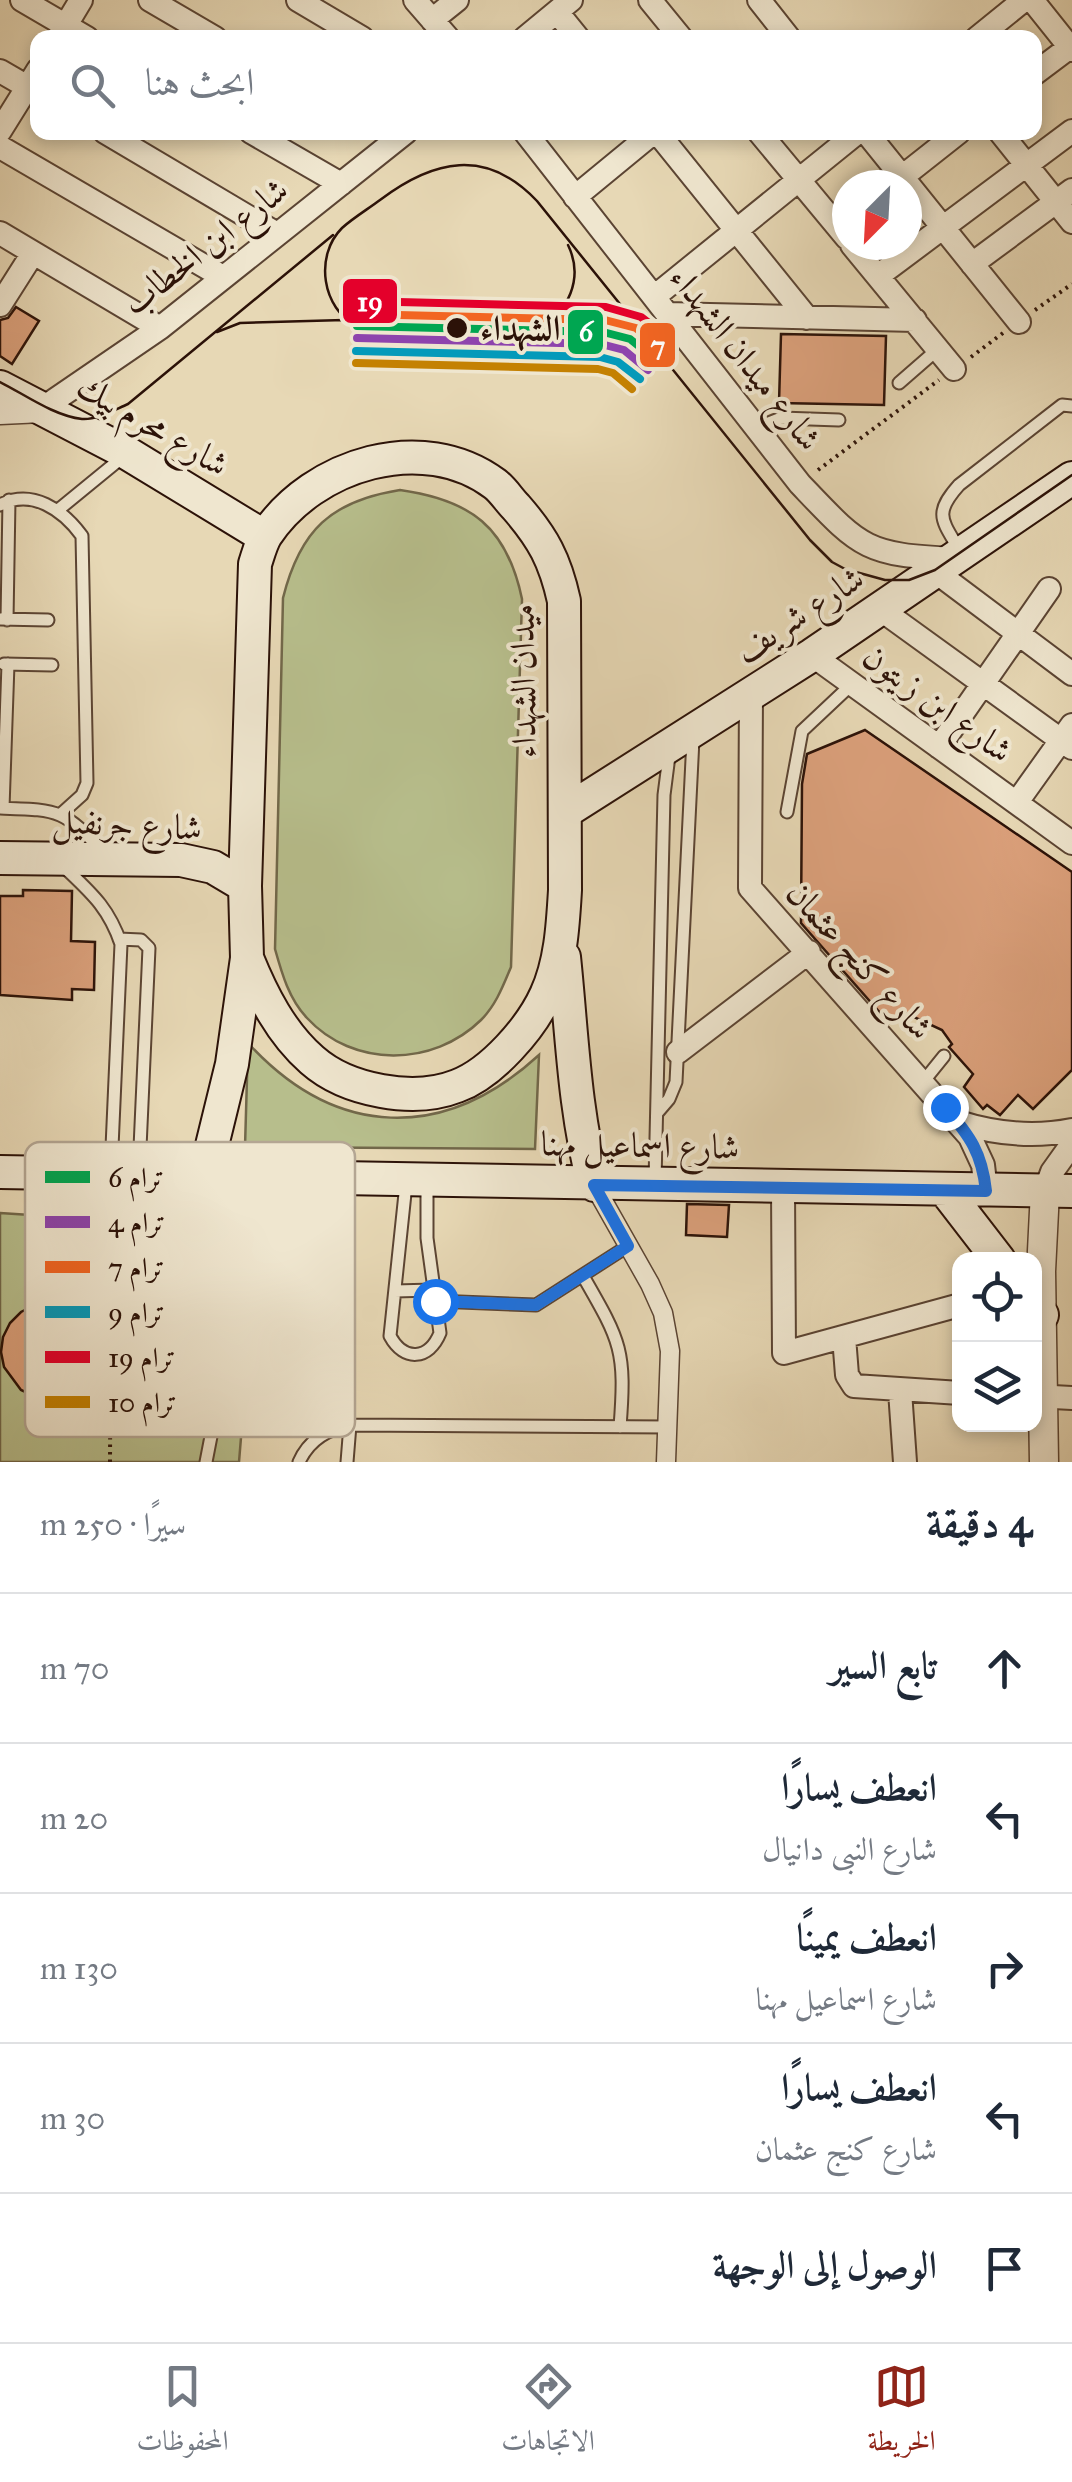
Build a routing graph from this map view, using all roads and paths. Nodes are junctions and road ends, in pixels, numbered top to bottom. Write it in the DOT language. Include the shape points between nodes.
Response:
graph roads {
  1 [pos="22,0"];
  2 [pos="81,0"];
  3 [pos="150,0"];
  4 [pos="298,0"];
  5 [pos="415,0"];
  6 [pos="456,0"];
  7 [pos="650,0"];
  8 [pos="759,0"];
  9 [pos="1024,0"];
  10 [pos="1032,0"];
  11 [pos="564,6"];
  12 [pos="440,28"];
  13 [pos="61,30"];
  14 [pos="63,30"];
  15 [pos="202,30"];
  16 [pos="349,30"];
  17 [pos="536,30"];
  18 [pos="574,30"];
  19 [pos="674,30"];
  20 [pos="778,30"];
  21 [pos="987,30"];
  22 [pos="1071,48"];
  23 [pos="1042,68"];
  24 [pos="0,71"];
  25 [pos="30,82"];
  26 [pos="30,89"];
  27 [pos="0,131"];
  28 [pos="1072,131"];
  29 [pos="118,140"];
  30 [pos="265,140"];
  31 [pos="389,140"];
  32 [pos="531,140"];
  33 [pos="646,140"];
  34 [pos="663,140"];
  35 [pos="766,140"];
  36 [pos="852,140"];
  37 [pos="869,140"];
  38 [pos="949,140"];
  39 [pos="1006,140"];
  40 [pos="0,148"];
  41 [pos="1026,165"];
  42 [pos="896,170"];
  43 [pos="911,170"];
  44 [pos="799,180"];
  45 [pos="341,184"];
  46 [pos="1064,196"];
  47 [pos="576,197"];
  48 [pos="922,202"];
  49 [pos="832,220"];
  50 [pos="1072,222"];
  51 [pos="943,228"];
  52 [pos="737,230"];
  53 [pos="0,234"];
  54 [pos="277,234"];
  55 [pos="34,253"];
  56 [pos="865,260"];
  57 [pos="972,264"];
  58 [pos="878,276"];
  59 [pos="223,277"];
  60 [pos="0,305"];
  61 [pos="660,305"];
  62 [pos="806,318"];
  63 [pos="914,320"];
  64 [pos="1019,322"];
  65 [pos="160,328"];
  66 [pos="938,349"];
  67 [pos="954,368"];
  68 [pos="899,383"];
  69 [pos="0,387"];
  70 [pos="1072,406"];
  71 [pos="43,408"];
  72 [pos="0,410"];
  73 [pos="840,420"];
  74 [pos="756,428"];
  75 [pos="128,453"];
  76 [pos="1070,487"];
  77 [pos="5,502"];
  78 [pos="58,510"];
  79 [pos="265,537"];
  80 [pos="951,562"];
  81 [pos="1049,590"];
  82 [pos="880,609"];
  83 [pos="4,620"];
  84 [pos="48,620"];
  85 [pos="1018,633"];
  86 [pos="812,655"];
  87 [pos="4,664"];
  88 [pos="52,665"];
  89 [pos="1072,674"];
  90 [pos="852,684"];
  91 [pos="983,684"];
  92 [pos="750,693"];
  93 [pos="1068,738"];
  94 [pos="682,740"];
  95 [pos="938,746"];
  96 [pos="1017,802"];
  97 [pos="2,808"];
  98 [pos="566,812"];
  99 [pos="787,812"];
  100 [pos="62,813"];
  101 [pos="1072,843"];
  102 [pos="0,858"];
  103 [pos="56,859"];
  104 [pos="111,860"];
  105 [pos="246,886"];
  106 [pos="562,935"];
  107 [pos="119,939"];
  108 [pos="809,952"];
  109 [pos="247,958"];
  110 [pos="678,1052"];
  111 [pos="944,1056"];
  112 [pos="923,1082"];
  113 [pos="657,1113"];
  114 [pos="958,1122"];
  115 [pos="1072,1130"];
  116 [pos="124,1142"];
  117 [pos="128,1142"];
  118 [pos="222,1142"];
  119 [pos="1072,1144"];
  120 [pos="0,1172"];
  121 [pos="25,1172"];
  122 [pos="355,1178"];
  123 [pos="416,1180"];
  124 [pos="594,1185"];
  125 [pos="655,1186"];
  126 [pos="784,1188"];
  127 [pos="945,1190"];
  128 [pos="986,1191"];
  129 [pos="1058,1191"];
  130 [pos="401,1236"];
  131 [pos="427,1238"];
  132 [pos="628,1246"];
  133 [pos="993,1252"];
  134 [pos="583,1276"];
  135 [pos="1042,1286"];
  136 [pos="395,1290"];
  137 [pos="434,1296"];
  138 [pos="952,1307"];
  139 [pos="844,1337"];
  140 [pos="1042,1339"];
  141 [pos="900,1391"];
  142 [pos="952,1393"];
  143 [pos="1050,1397"];
  144 [pos="355,1425"];
  145 [pos="620,1427"];
  146 [pos="669,1428"];
  147 [pos="110,1437"];
  148 [pos="211,1437"];
  149 [pos="318,1437"];
  150 [pos="349,1437"];
  151 [pos="110,1462"];
  152 [pos="206,1462"];
  153 [pos="299,1462"];
  154 [pos="347,1462"];
  155 [pos="666,1462"];
  156 [pos="905,1462"];
  157 [pos="1044,1462"];
  1 -- 13 [label="street"];
  2 -- 14 [label="street"];
  3 -- 15 [label="street"];
  4 -- 16 [label="street"];
  5 -- 12 [label="street"];
  6 -- 12 [label="street"];
  7 -- 19 [label="street"];
  8 -- 20 [label="street"];
  9 -- 21 [label="street"];
  10 -- 22 [label="street"];
  11 -- 17 [label="street"];
  11 -- 18 [label="street"];
  22 -- 23 [label="street"];
  24 -- 25 [label="street"];
  26 -- 27 [label="street"];
  28 -- 41 [label="street"];
  29 -- 54 [label="street"];
  30 -- 45 [label="street"];
  31 -- 45 [label="street, شارع ابن الخطاب"];
  32 -- 47 [label="street, شارع ميدان الشهداء"];
  33 -- 47 [label="street"];
  34 -- 52 [label="street"];
  35 -- 44 [label="street"];
  36 -- 44 [label="street"];
  37 -- 42 [label="street"];
  38 -- 43 [label="street"];
  39 -- 41 [label="street"];
  40 -- 59 [label="street"];
  41 -- 46 [label="street"];
  41 -- 51 [label="street"];
  44 -- 49 [label="street"];
  44 -- 52 [label="street"];
  45 -- 54 [label="street, شارع ابن الخطاب"];
  46 -- 50 [label="street"];
  46 -- 57 [label="street"];
  47 -- 61 [label="street, شارع ميدان الشهداء"];
  48 -- 51 [label="street"];
  51 -- 57 [label="street"];
  51 -- 58 [label="street"];
  52 -- 61 [label="street"];
  52 -- 62 [label="street"];
  53 -- 55 [label="street"];
  54 -- 59 [label="street, شارع ابن الخطاب"];
  55 -- 60 [label="street"];
  55 -- 65 [label="street"];
  56 -- 58 [label="street"];
  57 -- 64 [label="street"];
  58 -- 63 [label="street"];
  59 -- 65 [label="street, شارع ابن الخطاب"];
  61 -- 62 [label="street"];
  61 -- 74 [label="street, شارع ميدان الشهداء"];
  62 -- 63 [label="street"];
  63 -- 66 [label="street"];
  65 -- 71 [label="street, شارع ابن الخطاب"];
  66 -- 67 [label="street"];
  66 -- 68 [label="lane"];
  69 -- 71 [label="main road, شارع محرم بيك"];
  70 -- 80 [label="lane" via="1062,406 946,500 941,511"];
  71 -- 72 [label="street"];
  71 -- 75 [label="main road, شارع محرم بيك"];
  73 -- 74 [label="lane" via="782,418"];
  74 -- 80 [label="street, شارع ميدان الشهداء" via="844,531 890,555"];
  75 -- 78 [label="lane"];
  75 -- 79 [label="main road, شارع محرم بيك"];
  76 -- 80 [label="main road, شارع شريف"];
  77 -- 78 [label="lane" via="43,502"];
  77 -- 83 [label="lane"];
  78 -- 100 [label="lane" via="82,536 87,783"];
  79 -- 98 [label="main road, ميدان الشهداء" via="315,487 356,465 420,459 454,464 495,484 542,537 564,600"];
  79 -- 105 [label="main road, ميدان الشهداء" via="252,607"];
  80 -- 82 [label="main road, شارع شريف"];
  80 -- 85 [label="street"];
  81 -- 85 [label="street"];
  82 -- 86 [label="main road, شارع شريف"];
  82 -- 91 [label="street"];
  83 -- 84 [label="lane"];
  85 -- 89 [label="street"];
  85 -- 91 [label="street"];
  86 -- 90 [label="street, شارع ابن زيتون"];
  86 -- 92 [label="main road, شارع شريف"];
  87 -- 88 [label="lane"];
  87 -- 97 [label="lane"];
  90 -- 95 [label="street, شارع ابن زيتون"];
  90 -- 99 [label="lane" via="802,731"];
  91 -- 93 [label="street"];
  91 -- 95 [label="street"];
  92 -- 94 [label="main road, شارع شريف"];
  92 -- 108 [label="street, شارع كنج عثمان" via="750,888"];
  93 -- 96 [label="street"];
  94 -- 98 [label="main road, شارع شريف"];
  94 -- 110 [label="lane"];
  94 -- 113 [label="lane" via="664,795"];
  95 -- 96 [label="street, شارع ابن زيتون"];
  96 -- 101 [label="street, شارع ابن زيتون"];
  97 -- 100 [label="lane"];
  98 -- 106 [label="main road, ميدان الشهداء"];
  100 -- 104 [label="lane"];
  102 -- 103 [label="main road, شارع جرنفيل"];
  103 -- 104 [label="main road, شارع جرنفيل"];
  103 -- 107 [label="lane" via="98,899"];
  104 -- 105 [label="main road, شارع جرنفيل" via="199,862"];
  105 -- 109 [label="main road, ميدان الشهداء"];
  106 -- 109 [label="main road, ميدان الشهداء" via="547,993 521,1036 458,1086 421,1093 364,1086 313,1061 262,996"];
  106 -- 124 [label="main road" via="577,1097"];
  107 -- 116 [label="lane"];
  107 -- 117 [label="lane" via="141,940 149,948"];
  108 -- 110 [label="street"];
  108 -- 112 [label="street, شارع كنج عثمان"];
  109 -- 118 [label="main road"];
  110 -- 113 [label="lane" via="673,1090"];
  111 -- 112 [label="lane"];
  112 -- 114 [label="street, شارع كنج عثمان"];
  113 -- 125 [label="lane"];
  114 -- 115 [label="street" via="1021,1135"];
  114 -- 128 [label="street, شارع كنج عثمان" via="984,1165"];
  119 -- 129 [label="street" via="1052,1172"];
  120 -- 121 [label="main road, شارع اسماعيل مهنا"];
  122 -- 123 [label="main road, شارع اسماعيل مهنا"];
  123 -- 124 [label="main road, شارع اسماعيل مهنا"];
  123 -- 130 [label="lane"];
  123 -- 131 [label="lane"];
  124 -- 125 [label="main road, شارع اسماعيل مهنا"];
  124 -- 132 [label="street"];
  125 -- 126 [label="main road, شارع اسماعيل مهنا"];
  126 -- 127 [label="main road, شارع اسماعيل مهنا"];
  126 -- 139 [label="street" via="784,1354"];
  127 -- 128 [label="main road, شارع اسماعيل مهنا"];
  127 -- 133 [label="main road"];
  128 -- 129 [label="main road, شارع اسماعيل مهنا"];
  129 -- 135 [label="street"];
  130 -- 131 [label="lane"];
  130 -- 136 [label="lane"];
  131 -- 137 [label="lane"];
  132 -- 134 [label="lane"];
  132 -- 146 [label="street" via="663,1313"];
  134 -- 137 [label="lane" via="528,1307"];
  134 -- 145 [label="lane" via="620,1346"];
  136 -- 137 [label="lane"];
  136 -- 137 [label="lane" via="390,1336 409,1355 435,1346 440,1332"];
  138 -- 139 [label="street"];
  139 -- 141 [label="street" via="849,1382"];
  140 -- 143 [label="street"];
  141 -- 142 [label="street"];
  141 -- 156 [label="street"];
  143 -- 157 [label="street"];
  144 -- 145 [label="lane"];
  145 -- 146 [label="lane"];
  146 -- 155 [label="street"];
  147 -- 151 [label="path"];
  148 -- 152 [label="lane"];
  149 -- 153 [label="lane"];
  150 -- 154 [label="lane"];
}
